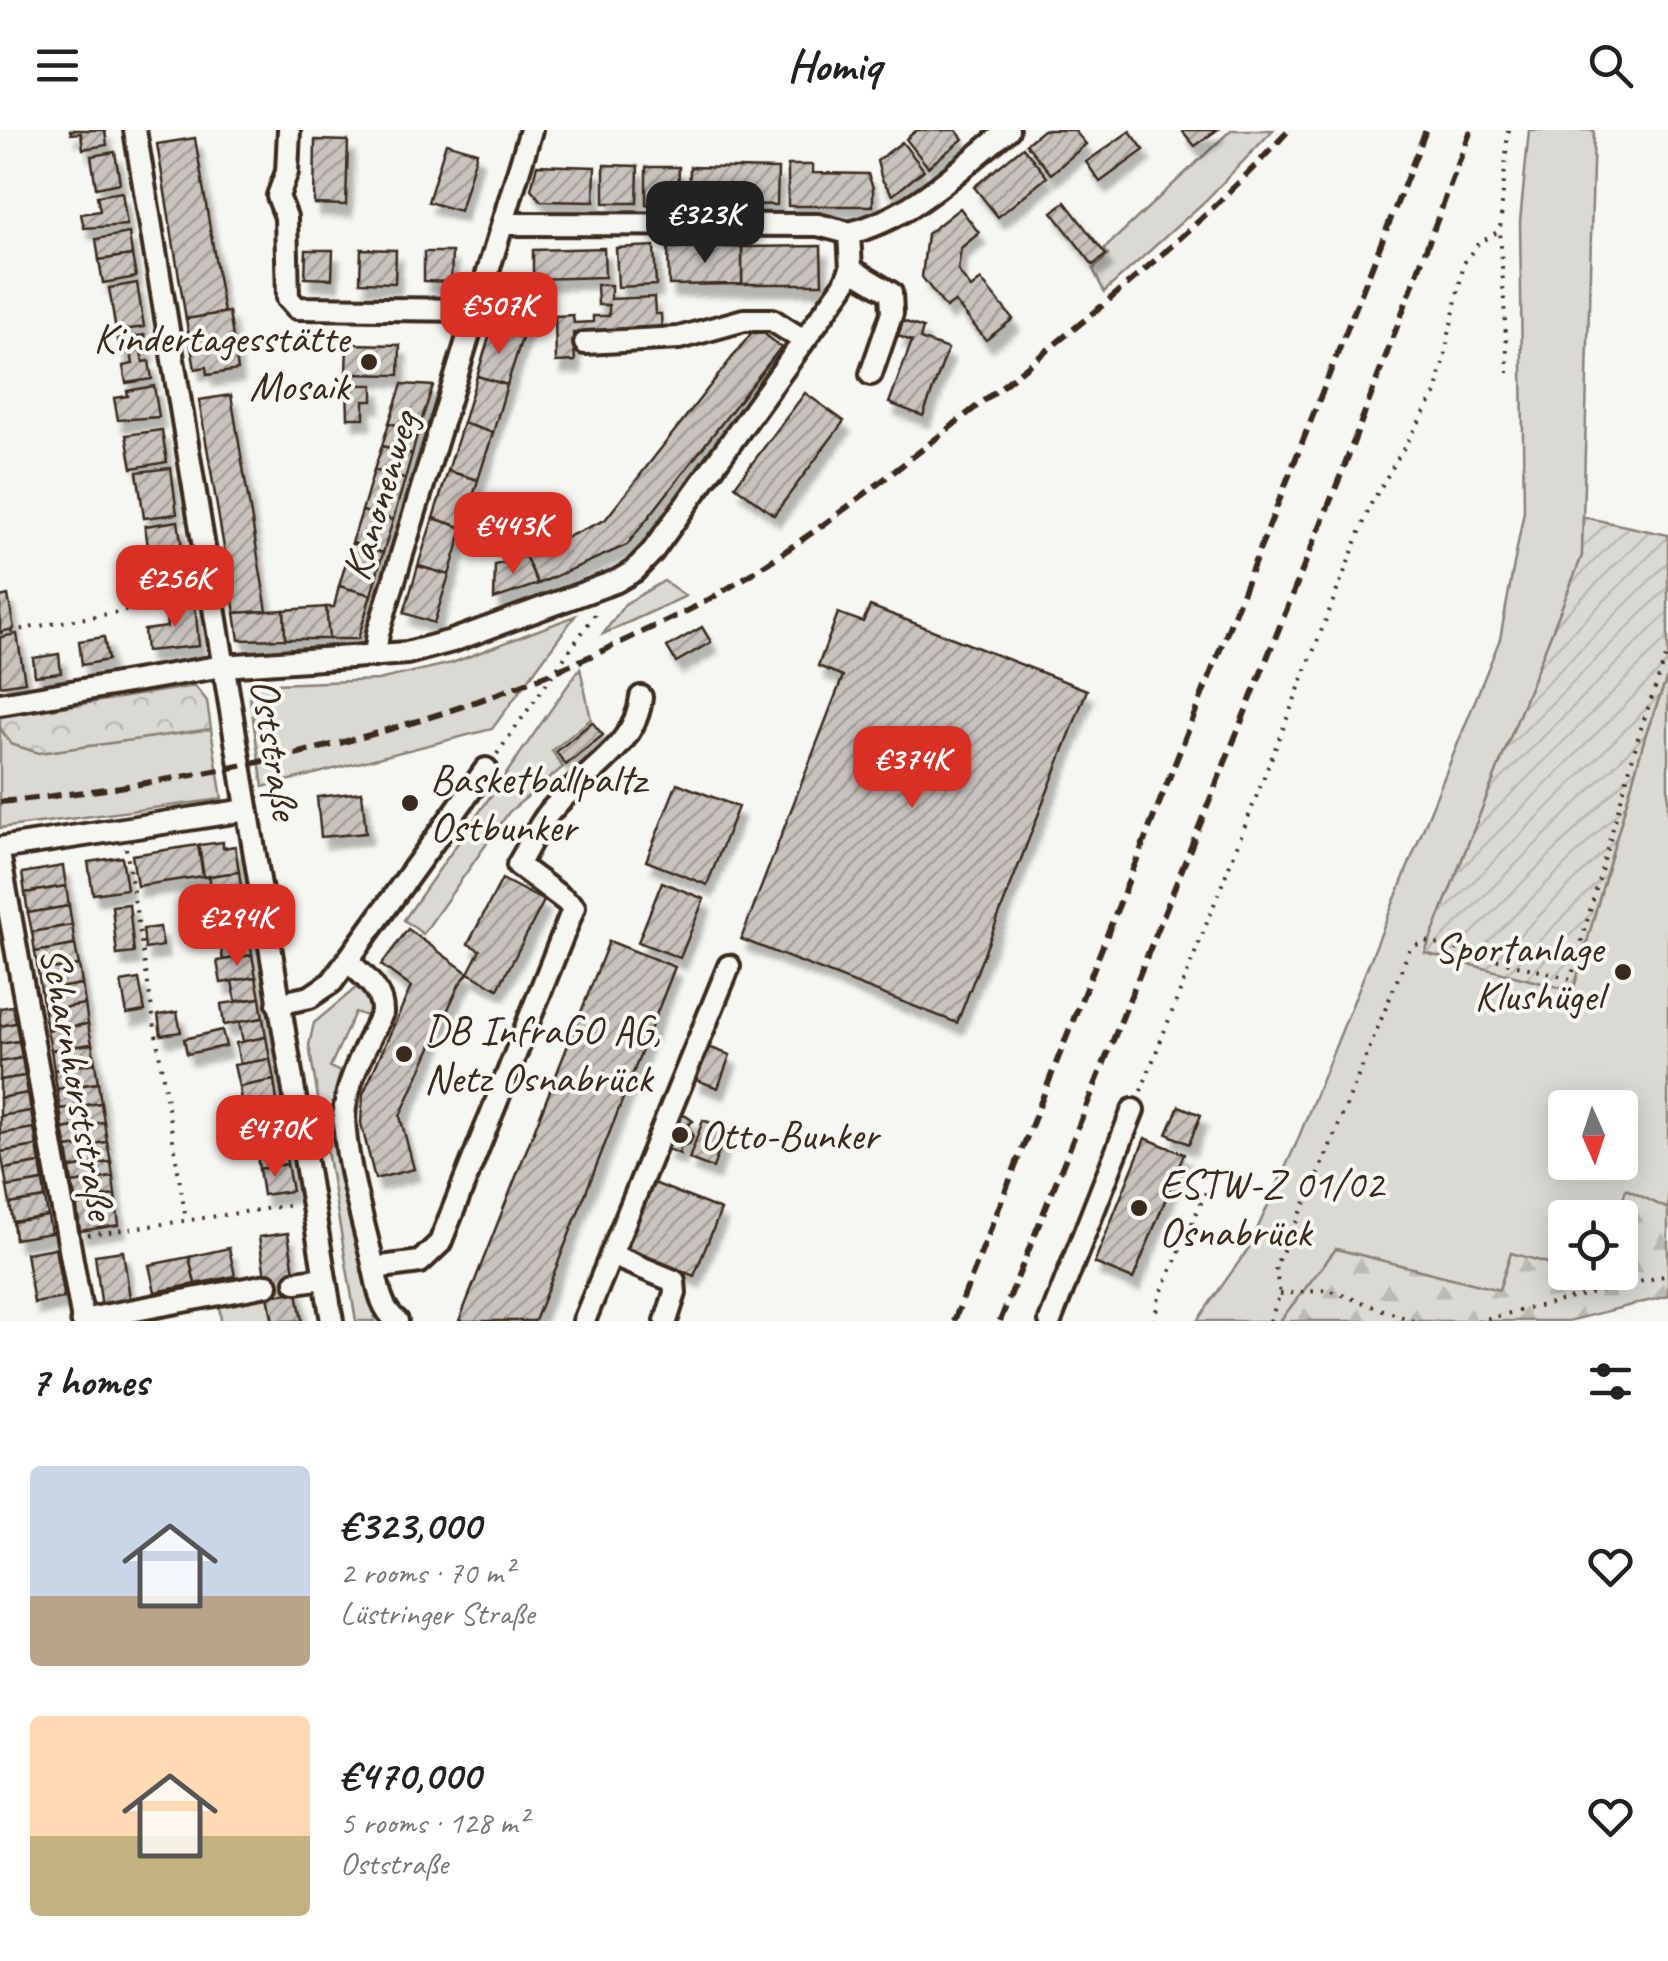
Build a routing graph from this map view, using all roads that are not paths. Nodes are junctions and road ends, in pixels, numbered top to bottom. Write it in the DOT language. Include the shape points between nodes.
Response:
graph roads {
  1 [pos="136,130"];
  2 [pos="289,130"];
  3 [pos="531,130"];
  4 [pos="1008,130"];
  5 [pos="504,224"];
  6 [pos="849,234"];
  7 [pos="851,269"];
  8 [pos="474,310"];
  9 [pos="803,340"];
  10 [pos="585,343"];
  11 [pos="871,374"];
  12 [pos="376,656"];
  13 [pos="223,666"];
  14 [pos="641,697"];
  15 [pos="0,704"];
  16 [pos="486,768"];
  17 [pos="247,810"];
  18 [pos="0,848"];
  19 [pos="0,858"];
  20 [pos="6,927"];
  21 [pos="348,961"];
  22 [pos="729,966"];
  23 [pos="278,1004"];
  24 [pos="1134,1110"];
  25 [pos="611,1255"];
  26 [pos="374,1268"];
  27 [pos="324,1278"];
  28 [pos="296,1282"];
  29 [pos="267,1286"];
  30 [pos="82,1320"];
  31 [pos="332,1321"];
  32 [pos="397,1321"];
  33 [pos="584,1321"];
  34 [pos="666,1321"];
  35 [pos="1050,1321"];
  1 -- 13 [label="street, Oststraße"];
  2 -- 8 [label="street" via="288,172 278,196 286,217 288,298 297,308"];
  3 -- 5 [label="street, Kanonenweg"];
  4 -- 6 [label="street" via="899,216"];
  5 -- 6 [label="street" via="818,225"];
  5 -- 8 [label="street, Kanonenweg"];
  6 -- 7 [label="street"];
  7 -- 9 [label="street"];
  7 -- 11 [label="street" via="891,293 892,312"];
  8 -- 12 [label="street, Kanonenweg"];
  9 -- 10 [label="street" via="772,320 744,320 679,338"];
  9 -- 12 [label="street" via="634,571 452,641"];
  12 -- 13 [label="street"];
  13 -- 15 [label="street"];
  13 -- 17 [label="street, Oststraße"];
  14 -- 26 [label="street" via="632,731 552,808 518,865 574,907 440,1243 420,1262"];
  16 -- 21 [label="street"];
  17 -- 18 [label="street"];
  17 -- 23 [label="street, Oststraße"];
  19 -- 20 [label="street, Scharnhorststraße"];
  20 -- 30 [label="street, Scharnhorststraße"];
  21 -- 23 [label="street" via="310,997"];
  21 -- 26 [label="street" via="382,1003 345,1107"];
  22 -- 25 [label="street"];
  23 -- 27 [label="street, Oststraße"];
  24 -- 35 [label="street"];
  25 -- 33 [label="street"];
  25 -- 34 [label="street" via="674,1282"];
  26 -- 32 [label="street"];
  27 -- 28 [label="street"];
  27 -- 31 [label="street, Oststraße"];
  29 -- 30 [label="street"];
}
